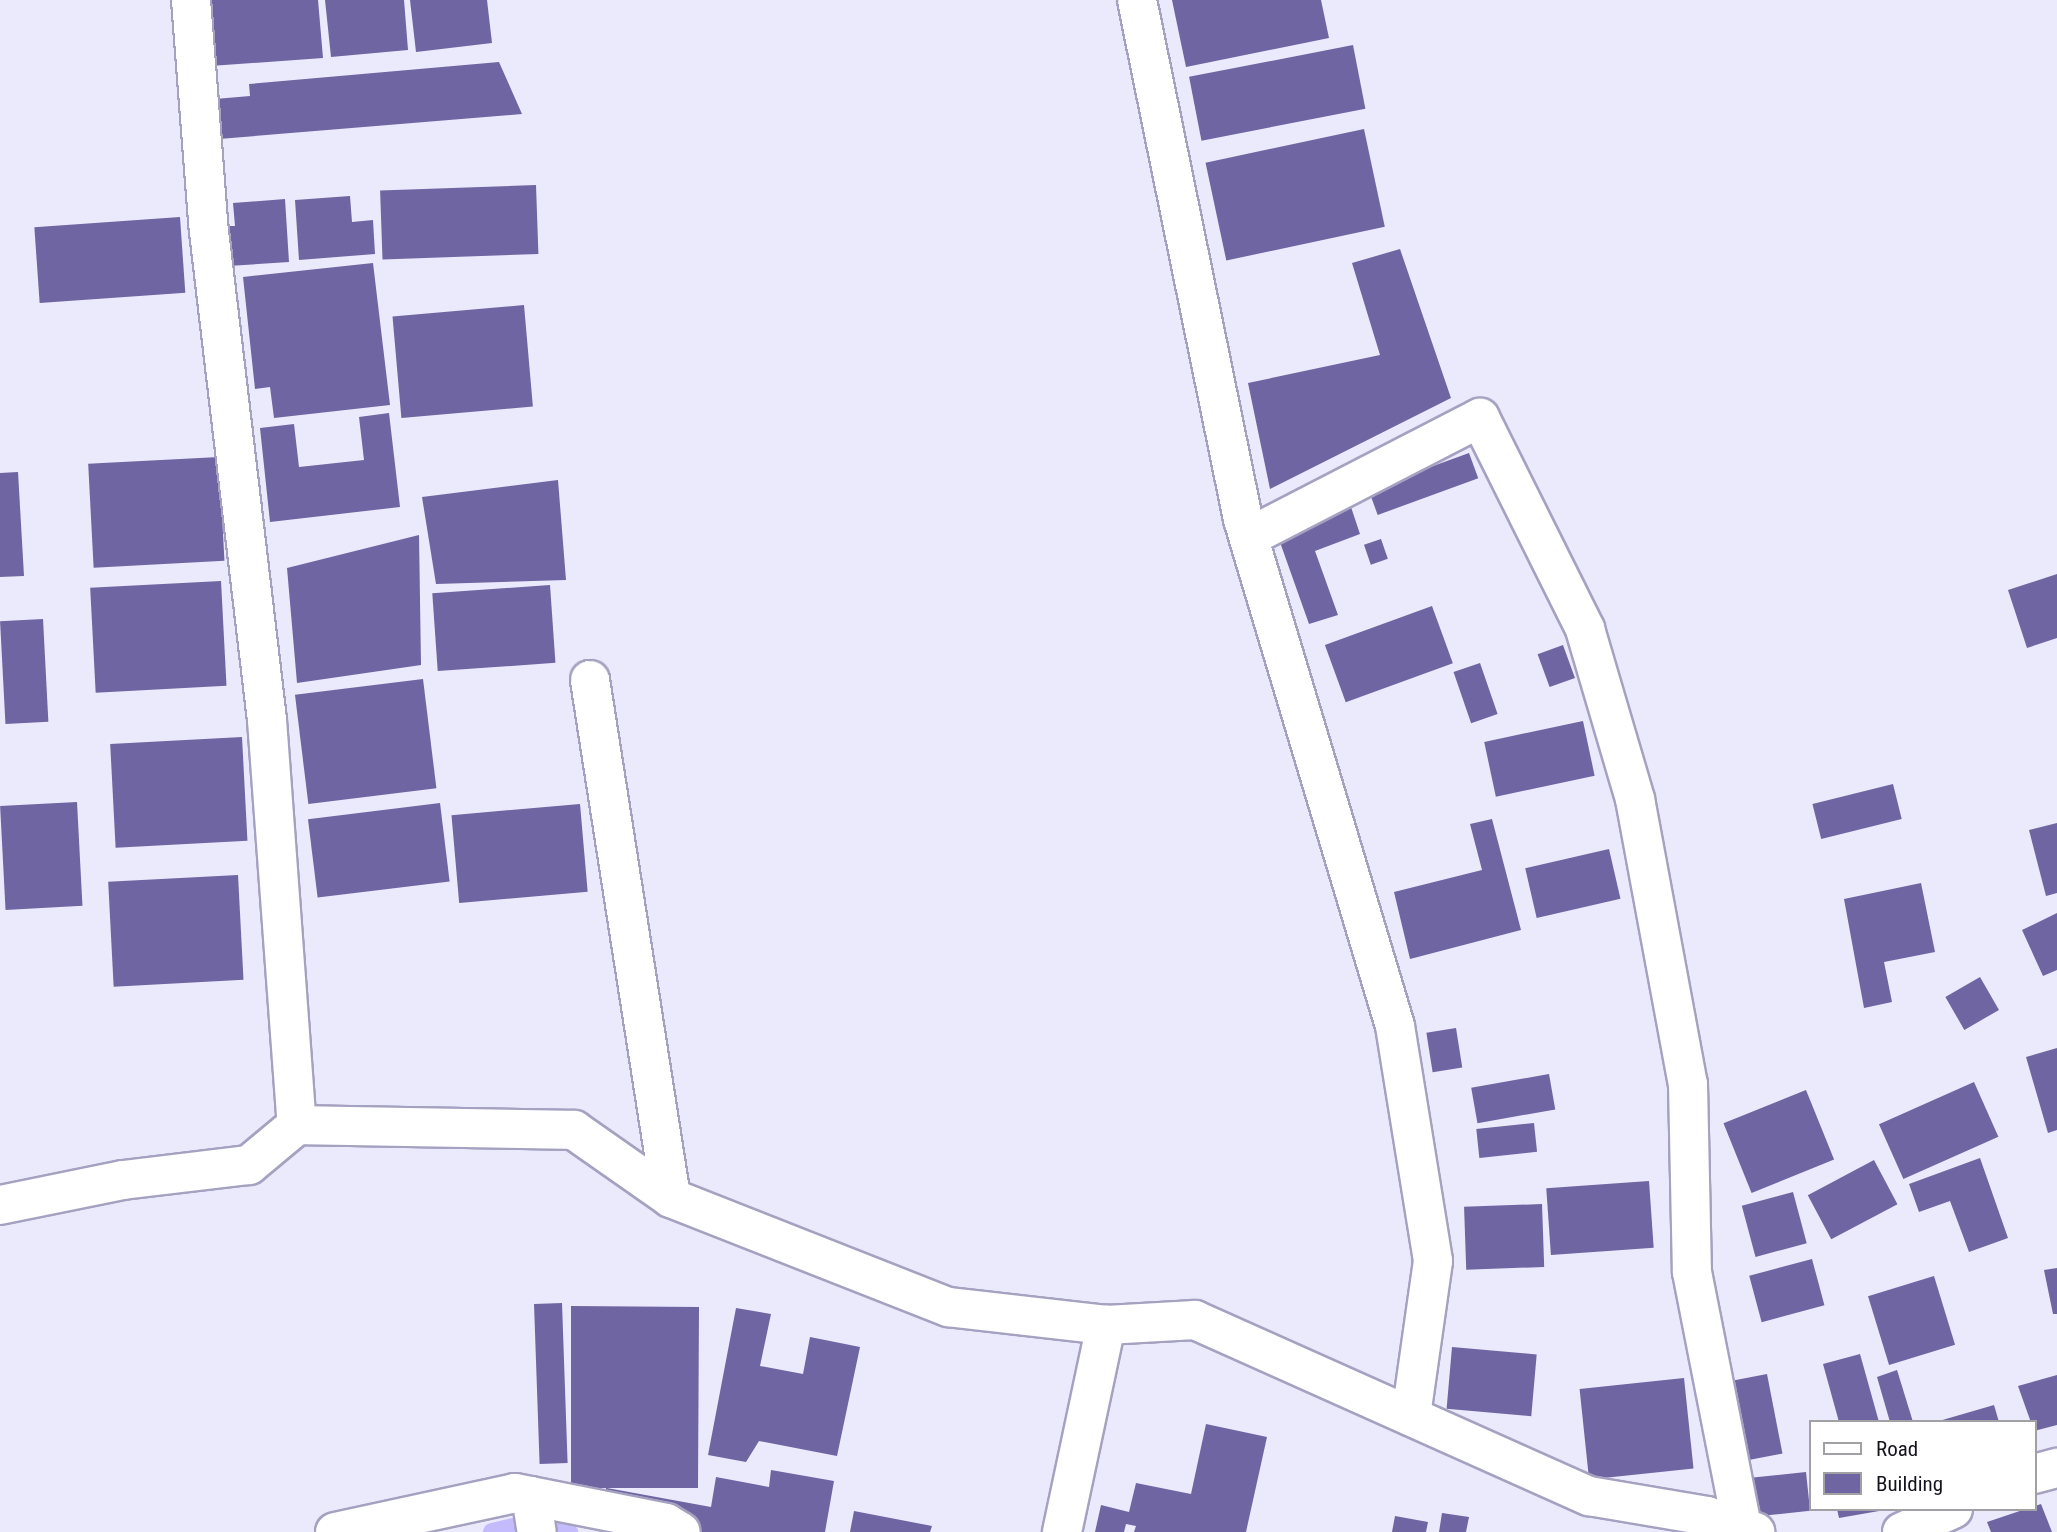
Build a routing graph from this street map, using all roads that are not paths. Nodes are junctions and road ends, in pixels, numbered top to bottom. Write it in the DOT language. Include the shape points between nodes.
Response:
graph roads {
  1 [pos="191,0"];
  2 [pos="1138,0"];
  3 [pos="1249,537"];
  4 [pos="590,680"];
  5 [pos="297,1125"];
  6 [pos="671,1198"];
  7 [pos="0,1205"];
  8 [pos="1106,1325"];
  9 [pos="1410,1416"];
  10 [pos="2057,1468"];
  11 [pos="2036,1473"];
  12 [pos="1949,1511"];
  13 [pos="534,1514"];
  14 [pos="1749,1530"];
  15 [pos="335,1532"];
  16 [pos="681,1532"];
  17 [pos="1062,1532"];
  18 [pos="1902,1532"];
  1 -- 5 [label="street" via="208,223 267,720"];
  2 -- 3 [label="street"];
  3 -- 9 [label="street" via="1395,1026 1433,1261"];
  3 -- 14 [label="street" via="1480,418 1584,629 1635,799 1688,1084 1692,1272"];
  4 -- 6 [label="street"];
  5 -- 6 [label="street" via="574,1130"];
  5 -- 7 [label="street" via="249,1165 123,1180"];
  6 -- 8 [label="street" via="948,1307"];
  8 -- 9 [label="street" via="1195,1320"];
  8 -- 17 [label="street"];
  9 -- 14 [label="street" via="1589,1496"];
  10 -- 11 [label="street"];
  12 -- 18 [label="street"];
  13 -- 15 [label="street" via="515,1493"];
  13 -- 16 [label="street" via="666,1523"];
}
